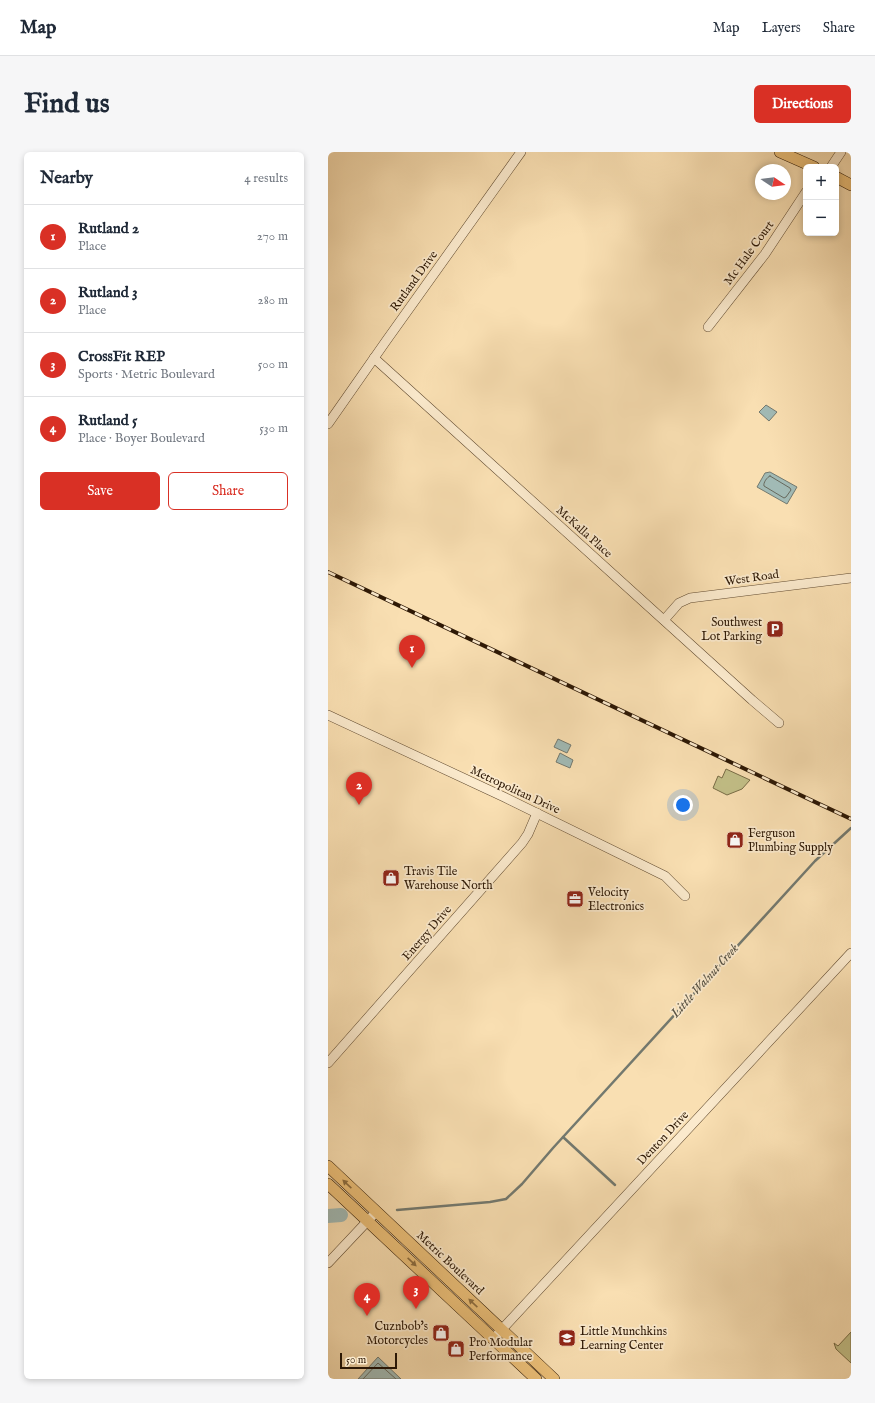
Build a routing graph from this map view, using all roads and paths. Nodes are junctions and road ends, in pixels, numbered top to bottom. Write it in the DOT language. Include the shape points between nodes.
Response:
graph roads {
  1 [pos="521,152"];
  2 [pos="780,152"];
  3 [pos="841,152"];
  4 [pos="807,164"];
  5 [pos="833,164"];
  6 [pos="839,178"];
  7 [pos="851,184"];
  8 [pos="803,197"];
  9 [pos="708,327"];
  10 [pos="374,358"];
  11 [pos="328,424"];
  12 [pos="851,578"];
  13 [pos="664,620"];
  14 [pos="328,715"];
  15 [pos="779,723"];
  16 [pos="537,813"];
  17 [pos="685,896"];
  18 [pos="851,953"];
  19 [pos="328,1063"];
  20 [pos="328,1166"];
  21 [pos="328,1184"];
  22 [pos="376,1212"];
  23 [pos="368,1221"];
  24 [pos="328,1263"];
  25 [pos="502,1330"];
  26 [pos="493,1339"];
  27 [pos="536,1379"];
  28 [pos="554,1379"];
  1 -- 10 [label="street, Rutland Drive"];
  2 -- 4 [label="main road"];
  3 -- 5 [label="street"];
  6 -- 7 [label="main road"];
  8 -- 9 [label="street, Mc Hale Court" via="765,254"];
  10 -- 11 [label="street, Rutland Drive"];
  10 -- 13 [label="street, McKalla Place"];
  12 -- 13 [label="street, West Road" via="690,598 680,603"];
  13 -- 15 [label="street, McKalla Place"];
  14 -- 16 [label="street, Metropolitan Drive"];
  16 -- 17 [label="street, Metropolitan Drive" via="665,876"];
  16 -- 19 [label="street, Energy Drive" via="522,843"];
  18 -- 25 [label="street, Denton Drive"];
  22 -- 20 [label="main road, Metric Boulevard, one-way"];
  21 -- 23 [label="main road"];
  22 -- 23 [label="street"];
  25 -- 22 [label="main road, Metric Boulevard, one-way"];
  23 -- 24 [label="street"];
  23 -- 26 [label="main road, one-way"];
  25 -- 26 [label="street, Denton Drive"];
  25 -- 28 [label="main road, Metric Boulevard"];
  26 -- 27 [label="main road"];
}
